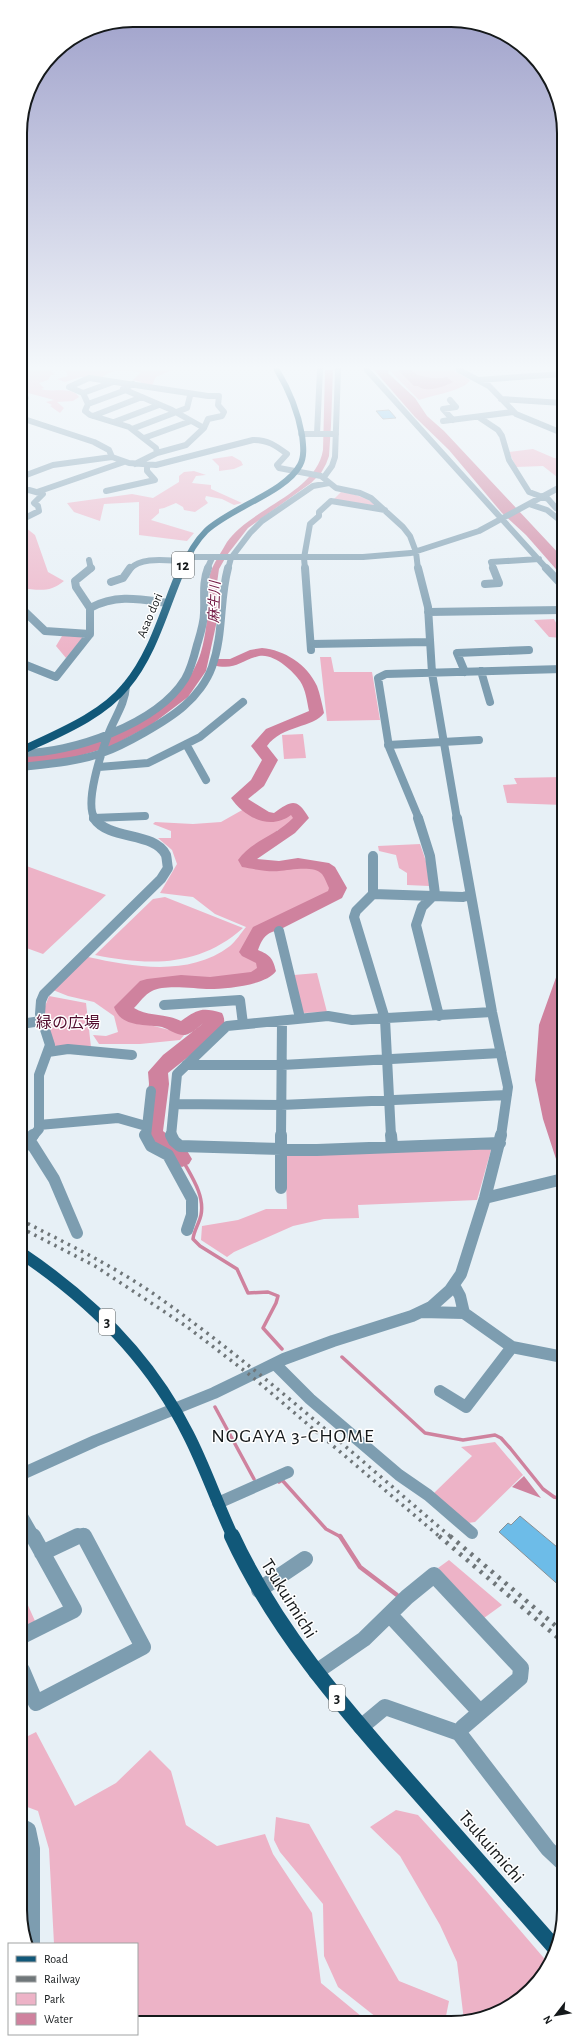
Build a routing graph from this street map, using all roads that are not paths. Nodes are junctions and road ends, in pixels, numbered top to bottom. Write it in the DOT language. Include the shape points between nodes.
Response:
graph roads {
  1 [pos="52,465"];
  2 [pos="114,465"];
  3 [pos="147,465"];
  4 [pos="278,465"];
  5 [pos="299,465"];
  6 [pos="332,465"];
  7 [pos="455,465"];
  8 [pos="512,465"];
  9 [pos="296,472"];
  10 [pos="27,475"];
  11 [pos="323,477"];
  12 [pos="329,483"];
  13 [pos="557,489"];
  14 [pos="27,490"];
  15 [pos="106,491"];
  16 [pos="37,492"];
  17 [pos="557,492"];
  18 [pos="549,493"];
  19 [pos="542,497"];
  20 [pos="529,504"];
  21 [pos="556,508"];
  22 [pos="385,510"];
  23 [pos="557,516"];
  24 [pos="27,518"];
  25 [pos="503,518"];
  26 [pos="416,552"];
  27 [pos="214,558"];
  28 [pos="230,558"];
  29 [pos="304,558"];
  30 [pos="186,559"];
  31 [pos="539,559"];
  32 [pos="89,560"];
  33 [pos="557,579"];
  34 [pos="111,582"];
  35 [pos="485,584"];
  36 [pos="167,603"];
  37 [pos="90,608"];
  38 [pos="557,610"];
  39 [pos="428,612"];
  40 [pos="27,614"];
  41 [pos="90,634"];
  42 [pos="429,642"];
  43 [pos="529,650"];
  44 [pos="27,665"];
  45 [pos="557,669"];
  46 [pos="481,671"];
  47 [pos="465,672"];
  48 [pos="432,673"];
  49 [pos="126,686"];
  50 [pos="243,702"];
  51 [pos="490,702"];
  52 [pos="108,735"];
  53 [pos="479,740"];
  54 [pos="444,742"];
  55 [pos="186,744"];
  56 [pos="388,745"];
  57 [pos="27,748"];
  58 [pos="27,750"];
  59 [pos="103,751"];
  60 [pos="27,766"];
  61 [pos="99,767"];
  62 [pos="206,780"];
  63 [pos="145,816"];
  64 [pos="93,818"];
  65 [pos="373,856"];
  66 [pos="373,894"];
  67 [pos="470,895"];
  68 [pos="432,896"];
  69 [pos="279,931"];
  70 [pos="164,1004"];
  71 [pos="492,1012"];
  72 [pos="439,1016"];
  73 [pos="300,1018"];
  74 [pos="385,1019"];
  75 [pos="41,1021"];
  76 [pos="282,1022"];
  77 [pos="27,1023"];
  78 [pos="243,1024"];
  79 [pos="48,1052"];
  80 [pos="501,1053"];
  81 [pos="132,1055"];
  82 [pos="387,1059"];
  83 [pos="282,1064"];
  84 [pos="186,1065"];
  85 [pos="151,1091"];
  86 [pos="508,1095"];
  87 [pos="389,1100"];
  88 [pos="174,1104"];
  89 [pos="281,1105"];
  90 [pos="39,1125"];
  91 [pos="146,1126"];
  92 [pos="30,1141"];
  93 [pos="500,1143"];
  94 [pos="27,1144"];
  95 [pos="392,1146"];
  96 [pos="173,1149"];
  97 [pos="281,1150"];
  98 [pos="557,1180"];
  99 [pos="281,1188"];
  100 [pos="485,1198"];
  101 [pos="187,1230"];
  102 [pos="77,1233"];
  103 [pos="27,1257"];
  104 [pos="454,1285"];
  105 [pos="421,1312"];
  106 [pos="464,1313"];
  107 [pos="512,1347"];
  108 [pos="557,1356"];
  109 [pos="275,1364"];
  110 [pos="440,1391"];
  111 [pos="174,1409"];
  112 [pos="27,1472"];
  113 [pos="288,1472"];
  114 [pos="218,1503"];
  115 [pos="27,1525"];
  116 [pos="472,1533"];
  117 [pos="42,1553"];
  118 [pos="305,1559"];
  119 [pos="259,1590"];
  120 [pos="390,1614"];
  121 [pos="27,1634"];
  122 [pos="316,1672"];
  123 [pos="27,1682"];
  124 [pos="480,1712"];
  125 [pos="361,1727"];
  126 [pos="459,1733"];
  127 [pos="27,1830"];
  128 [pos="557,1857"];
  129 [pos="32,1941"];
  130 [pos="551,1943"];
  1 -- 10 [label="street"];
  2 -- 16 [label="street"];
  3 -- 15 [label="street" via="147,471 155,480"];
  4 -- 9 [label="street"];
  5 -- 9 [label="main road"];
  6 -- 11 [label="street"];
  7 -- 25 [label="street"];
  8 -- 19 [label="street" via="529,492"];
  9 -- 11 [label="street"];
  9 -- 30 [label="main road, Asao dori / 12" via="213,524 192,547"];
  11 -- 12 [label="street"];
  12 -- 22 [label="street" via="336,488 366,496"];
  12 -- 28 [label="street" via="313,486 262,521"];
  13 -- 18 [label="street"];
  14 -- 16 [label="street"];
  16 -- 24 [label="street" via="43,494 34,502 39,511"];
  17 -- 18 [label="street"];
  18 -- 19 [label="street"];
  19 -- 20 [label="street"];
  19 -- 21 [label="street" via="548,499"];
  20 -- 23 [label="street"];
  20 -- 25 [label="street"];
  22 -- 26 [label="street" via="410,536"];
  22 -- 29 [label="street" via="331,501 310,524"];
  25 -- 26 [label="street" via="470,535"];
  25 -- 31 [label="street"];
  26 -- 29 [label="street" via="363,557"];
  26 -- 39 [label="street"];
  27 -- 28 [label="street"];
  27 -- 30 [label="street"];
  27 -- 52 [label="street" via="204,574 203,621 191,668 168,698 148,713"];
  28 -- 29 [label="street"];
  28 -- 59 [label="street" via="225,578 220,641 206,681 195,696 173,715 143,733"];
  29 -- 42 [label="street" via="311,647"];
  30 -- 34 [label="street" via="136,564 123,578"];
  30 -- 36 [label="main road, Asao dori / 12"];
  31 -- 33 [label="street"];
  31 -- 35 [label="street" via="491,562 499,583"];
  32 -- 37 [label="street" via="91,569 75,581 76,587"];
  36 -- 37 [label="street" via="118,597 99,602"];
  36 -- 49 [label="main road, Asao dori / 12" via="145,655"];
  37 -- 41 [label="street"];
  38 -- 39 [label="street"];
  39 -- 42 [label="street"];
  40 -- 41 [label="street" via="45,631"];
  41 -- 44 [label="street" via="56,677"];
  42 -- 48 [label="street"];
  43 -- 47 [label="street" via="457,653"];
  45 -- 46 [label="street"];
  46 -- 47 [label="street"];
  46 -- 51 [label="street"];
  47 -- 48 [label="street"];
  48 -- 54 [label="street"];
  48 -- 56 [label="street" via="386,674 378,678"];
  49 -- 52 [label="street" via="126,695"];
  49 -- 57 [label="main road, Asao dori / 12" via="78,722"];
  50 -- 55 [label="street" via="200,737"];
  52 -- 58 [label="street" via="63,750"];
  52 -- 59 [label="street"];
  53 -- 54 [label="street"];
  54 -- 56 [label="street"];
  54 -- 67 [label="street"];
  55 -- 61 [label="street" via="148,763"];
  55 -- 62 [label="street"];
  56 -- 68 [label="street" via="429,852 435,884 435,894"];
  59 -- 60 [label="street" via="64,763"];
  59 -- 61 [label="street"];
  61 -- 64 [label="street" via="91,808"];
  63 -- 64 [label="street"];
  64 -- 75 [label="street" via="100,825 159,847 167,857 168,868 161,879 44,994 40,1005"];
  65 -- 66 [label="street"];
  66 -- 68 [label="street"];
  66 -- 74 [label="street" via="354,917"];
  67 -- 68 [label="street"];
  67 -- 71 [label="street"];
  68 -- 72 [label="street" via="418,913 416,925"];
  69 -- 73 [label="street"];
  70 -- 78 [label="street" via="240,1000"];
  71 -- 72 [label="street"];
  71 -- 80 [label="street"];
  72 -- 74 [label="street"];
  73 -- 74 [label="street" via="328,1016 352,1020"];
  73 -- 76 [label="street"];
  74 -- 82 [label="street"];
  75 -- 77 [label="street"];
  75 -- 79 [label="street" via="50,1045"];
  76 -- 78 [label="street"];
  76 -- 83 [label="street"];
  78 -- 84 [label="street" via="227,1026"];
  79 -- 81 [label="street" via="68,1049"];
  79 -- 90 [label="street" via="39,1075"];
  80 -- 82 [label="street"];
  80 -- 86 [label="street"];
  82 -- 83 [label="street"];
  82 -- 87 [label="street"];
  83 -- 84 [label="street"];
  83 -- 89 [label="street"];
  84 -- 88 [label="street" via="177,1074"];
  85 -- 91 [label="street"];
  86 -- 87 [label="street"];
  86 -- 93 [label="street"];
  87 -- 89 [label="street"];
  87 -- 95 [label="street"];
  88 -- 89 [label="street"];
  88 -- 96 [label="street" via="170,1132"];
  89 -- 97 [label="street"];
  90 -- 91 [label="street" via="118,1118"];
  90 -- 92 [label="street"];
  91 -- 96 [label="street" via="145,1135 151,1146"];
  92 -- 94 [label="street"];
  92 -- 102 [label="street" via="54,1179"];
  93 -- 95 [label="street"];
  93 -- 100 [label="street"];
  95 -- 97 [label="street"];
  96 -- 97 [label="street" via="180,1146"];
  96 -- 101 [label="street" via="192,1199 192,1215"];
  97 -- 99 [label="street"];
  98 -- 100 [label="street"];
  100 -- 104 [label="street" via="469,1253"];
  103 -- 111 [label="main road, Tsukuimichi / 3" via="54,1274 93,1307 137,1354"];
  104 -- 105 [label="street" via="431,1307"];
  104 -- 106 [label="street"];
  105 -- 106 [label="street"];
  105 -- 109 [label="street"];
  106 -- 107 [label="street"];
  107 -- 108 [label="street"];
  107 -- 110 [label="street" via="466,1407"];
  109 -- 111 [label="street"];
  109 -- 116 [label="street" via="310,1400"];
  111 -- 112 [label="street"];
  111 -- 114 [label="main road, Tsukuimichi / 3" via="195,1449"];
  113 -- 114 [label="street"];
  114 -- 119 [label="main road, Tsukuimichi / 3"];
  115 -- 117 [label="street"];
  117 -- 121 [label="street" via="74,1610"];
  117 -- 123 [label="street" via="83,1534 143,1647 36,1703"];
  118 -- 119 [label="street"];
  119 -- 122 [label="main road, Tsukuimichi / 3"];
  120 -- 122 [label="street" via="364,1639"];
  120 -- 124 [label="street"];
  120 -- 124 [label="street" via="434,1575 521,1668 520,1678"];
  122 -- 125 [label="main road, Tsukuimichi / 3"];
  124 -- 126 [label="street"];
  125 -- 126 [label="street" via="384,1707"];
  125 -- 130 [label="main road, Tsukuimichi / 3"];
  126 -- 128 [label="street"];
  127 -- 129 [label="street" via="32,1849"];
}
